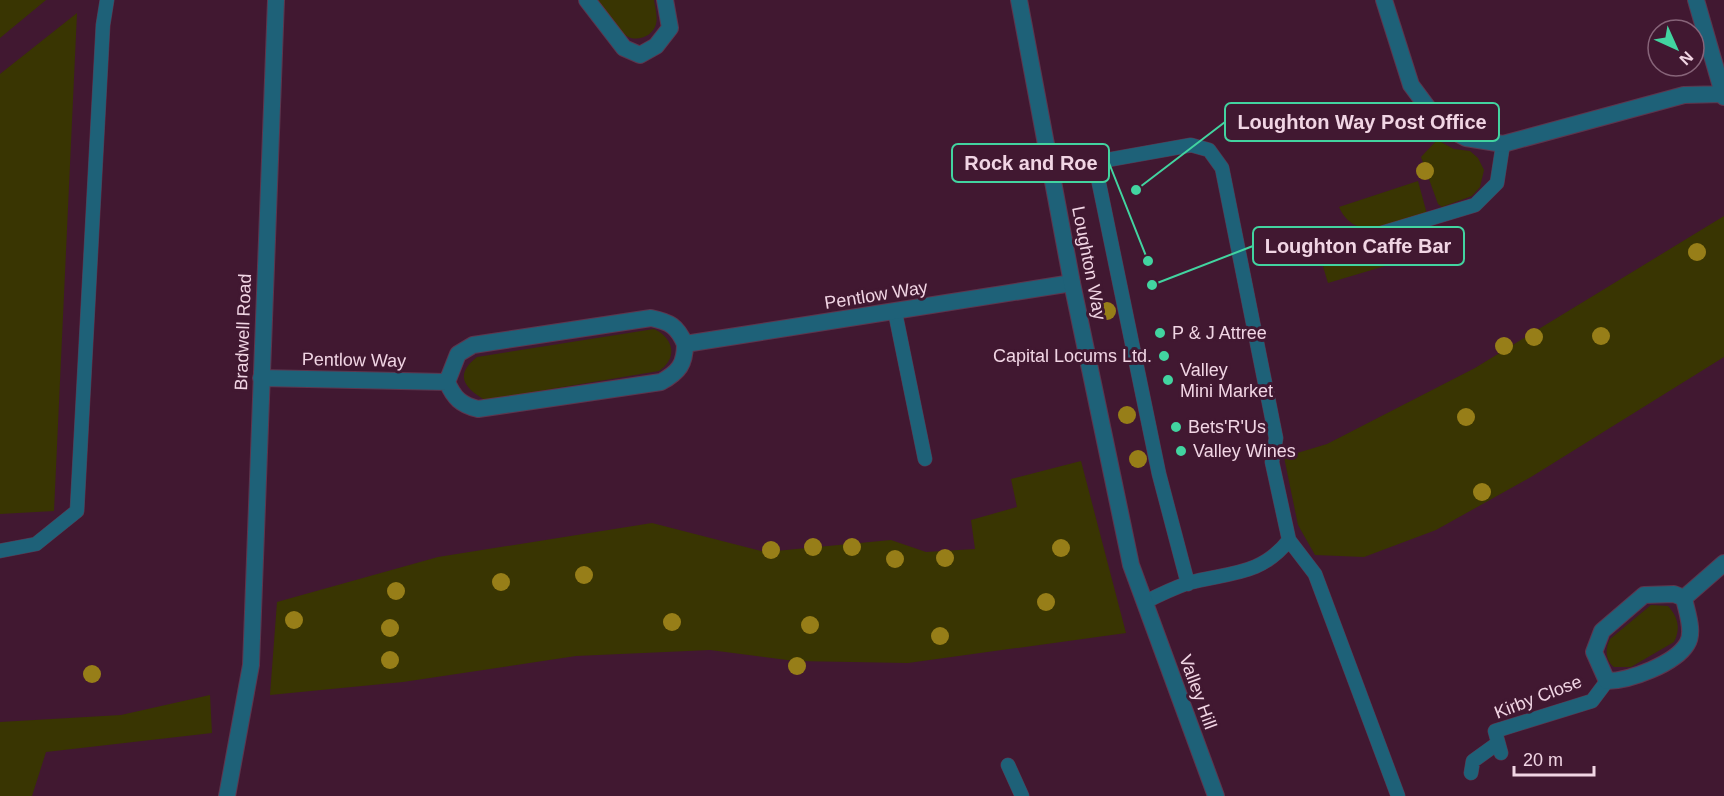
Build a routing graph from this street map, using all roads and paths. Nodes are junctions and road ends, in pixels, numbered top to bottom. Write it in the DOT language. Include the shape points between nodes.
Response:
graph roads {
  1 [pos="107,0"];
  2 [pos="276,0"];
  3 [pos="587,0"];
  4 [pos="665,0"];
  5 [pos="1019,0"];
  6 [pos="1384,0"];
  7 [pos="1696,0"];
  8 [pos="1724,96"];
  9 [pos="1503,144"];
  10 [pos="1095,164"];
  11 [pos="1051,170"];
  12 [pos="1339,246"];
  13 [pos="1072,283"];
  14 [pos="895,312"];
  15 [pos="686,344"];
  16 [pos="261,378"];
  17 [pos="447,382"];
  18 [pos="925,459"];
  19 [pos="1289,540"];
  20 [pos="0,551"];
  21 [pos="1724,563"];
  22 [pos="1188,584"];
  23 [pos="1684,598"];
  24 [pos="1145,602"];
  25 [pos="1607,681"];
  26 [pos="1008,765"];
  27 [pos="1471,772"];
  28 [pos="227,796"];
  29 [pos="1022,796"];
  30 [pos="1216,796"];
  31 [pos="1398,796"];
  1 -- 20 [label="lane" via="77,511 36,544"];
  2 -- 16 [label="street, Bradwell Road"];
  3 -- 4 [label="street" via="624,48 640,55 656,46 670,28"];
  5 -- 11 [label="street, Loughton Way"];
  6 -- 9 [label="street" via="1411,85 1440,124 1466,138"];
  7 -- 8 [label="street"];
  8 -- 9 [label="street" via="1684,94"];
  9 -- 12 [label="lane" via="1497,183 1475,205"];
  10 -- 11 [label="lane"];
  10 -- 19 [label="lane" via="1191,145 1209,150 1222,168 1276,438 1272,462"];
  10 -- 22 [label="lane" via="1159,474"];
  11 -- 13 [label="street, Loughton Way"];
  13 -- 14 [label="street, Pentlow Way"];
  13 -- 24 [label="street, Loughton Way" via="1131,565"];
  14 -- 15 [label="street, Pentlow Way"];
  14 -- 18 [label="lane"];
  15 -- 17 [label="street" via="678,328 651,318 472,345 458,354"];
  15 -- 17 [label="street" via="685,362 661,382 478,409 464,405"];
  16 -- 17 [label="street, Pentlow Way"];
  16 -- 28 [label="street, Bradwell Road" via="251,665"];
  19 -- 22 [label="lane" via="1277,555 1252,570"];
  19 -- 31 [label="lane" via="1315,574"];
  21 -- 23 [label="street"];
  22 -- 24 [label="lane"];
  23 -- 25 [label="street, Kirby Close" via="1690,630 1687,644 1663,664 1640,675 1624,681"];
  23 -- 25 [label="street, Kirby Close" via="1674,594 1644,595 1602,631 1594,652"];
  24 -- 30 [label="street, Valley Hill"];
  25 -- 27 [label="lane, Kirby Close" via="1592,701 1495,731 1499,748 1473,761"];
  26 -- 29 [label="lane"];
}
